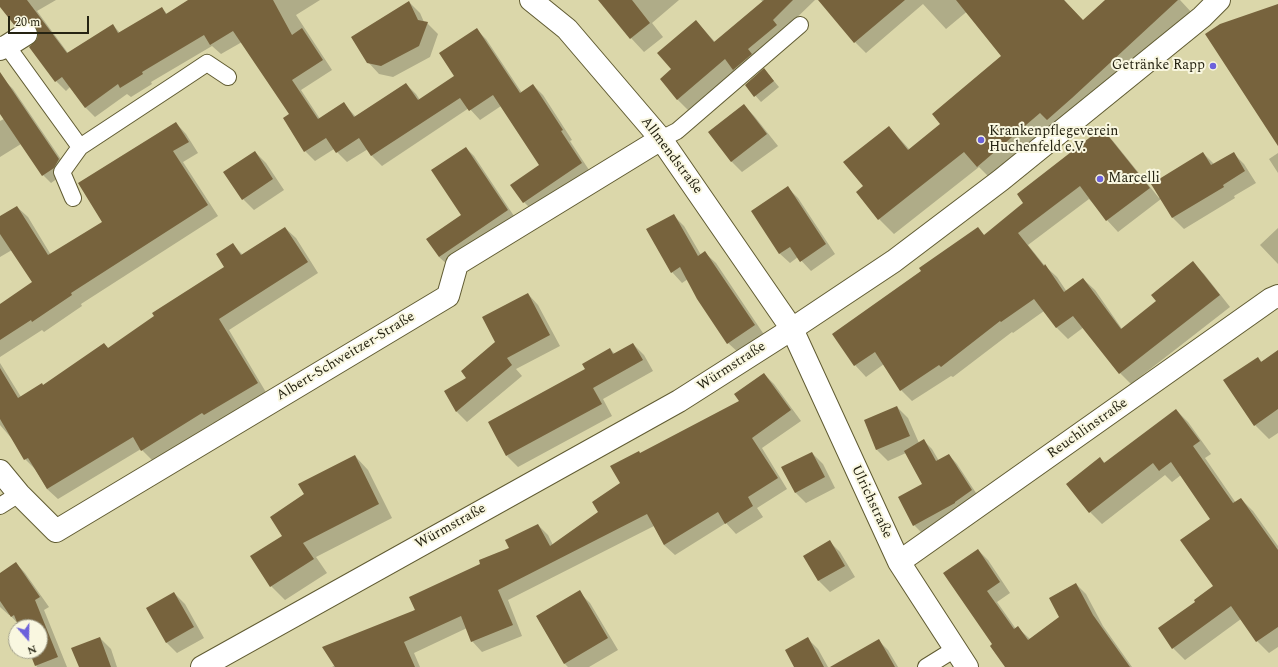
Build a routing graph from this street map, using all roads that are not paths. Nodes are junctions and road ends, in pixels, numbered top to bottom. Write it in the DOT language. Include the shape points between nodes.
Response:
graph roads {
  1 [pos="531,0"];
  2 [pos="1219,0"];
  3 [pos="800,25"];
  4 [pos="26,34"];
  5 [pos="4,48"];
  6 [pos="228,77"];
  7 [pos="661,139"];
  8 [pos="80,147"];
  9 [pos="73,198"];
  10 [pos="1278,296"];
  11 [pos="792,329"];
  12 [pos="0,471"];
  13 [pos="19,494"];
  14 [pos="0,506"];
  15 [pos="899,562"];
  16 [pos="955,649"];
  17 [pos="202,667"];
  18 [pos="926,667"];
  19 [pos="967,667"];
  1 -- 7 [label="street, Allmendstraße" via="567,29"];
  2 -- 11 [label="street, Würmstraße" via="1202,17 1001,180 894,261"];
  3 -- 7 [label="lane" via="677,131"];
  4 -- 5 [label="street"];
  5 -- 8 [label="lane"];
  6 -- 8 [label="lane" via="207,62"];
  7 -- 11 [label="street, Allmendstraße"];
  7 -- 13 [label="street, Albert-Schweitzer-Straße" via="457,264 448,296 56,531"];
  8 -- 9 [label="lane" via="62,172"];
  10 -- 15 [label="street, Reuchlinstraße"];
  11 -- 15 [label="street, Ulrichstraße"];
  11 -- 17 [label="street, Würmstraße" via="679,401"];
  12 -- 13 [label="street, Albert-Schweitzer-Straße"];
  13 -- 14 [label="lane"];
  15 -- 16 [label="street, Ulrichstraße"];
  16 -- 18 [label="lane"];
  16 -- 19 [label="street, Ulrichstraße"];
}
